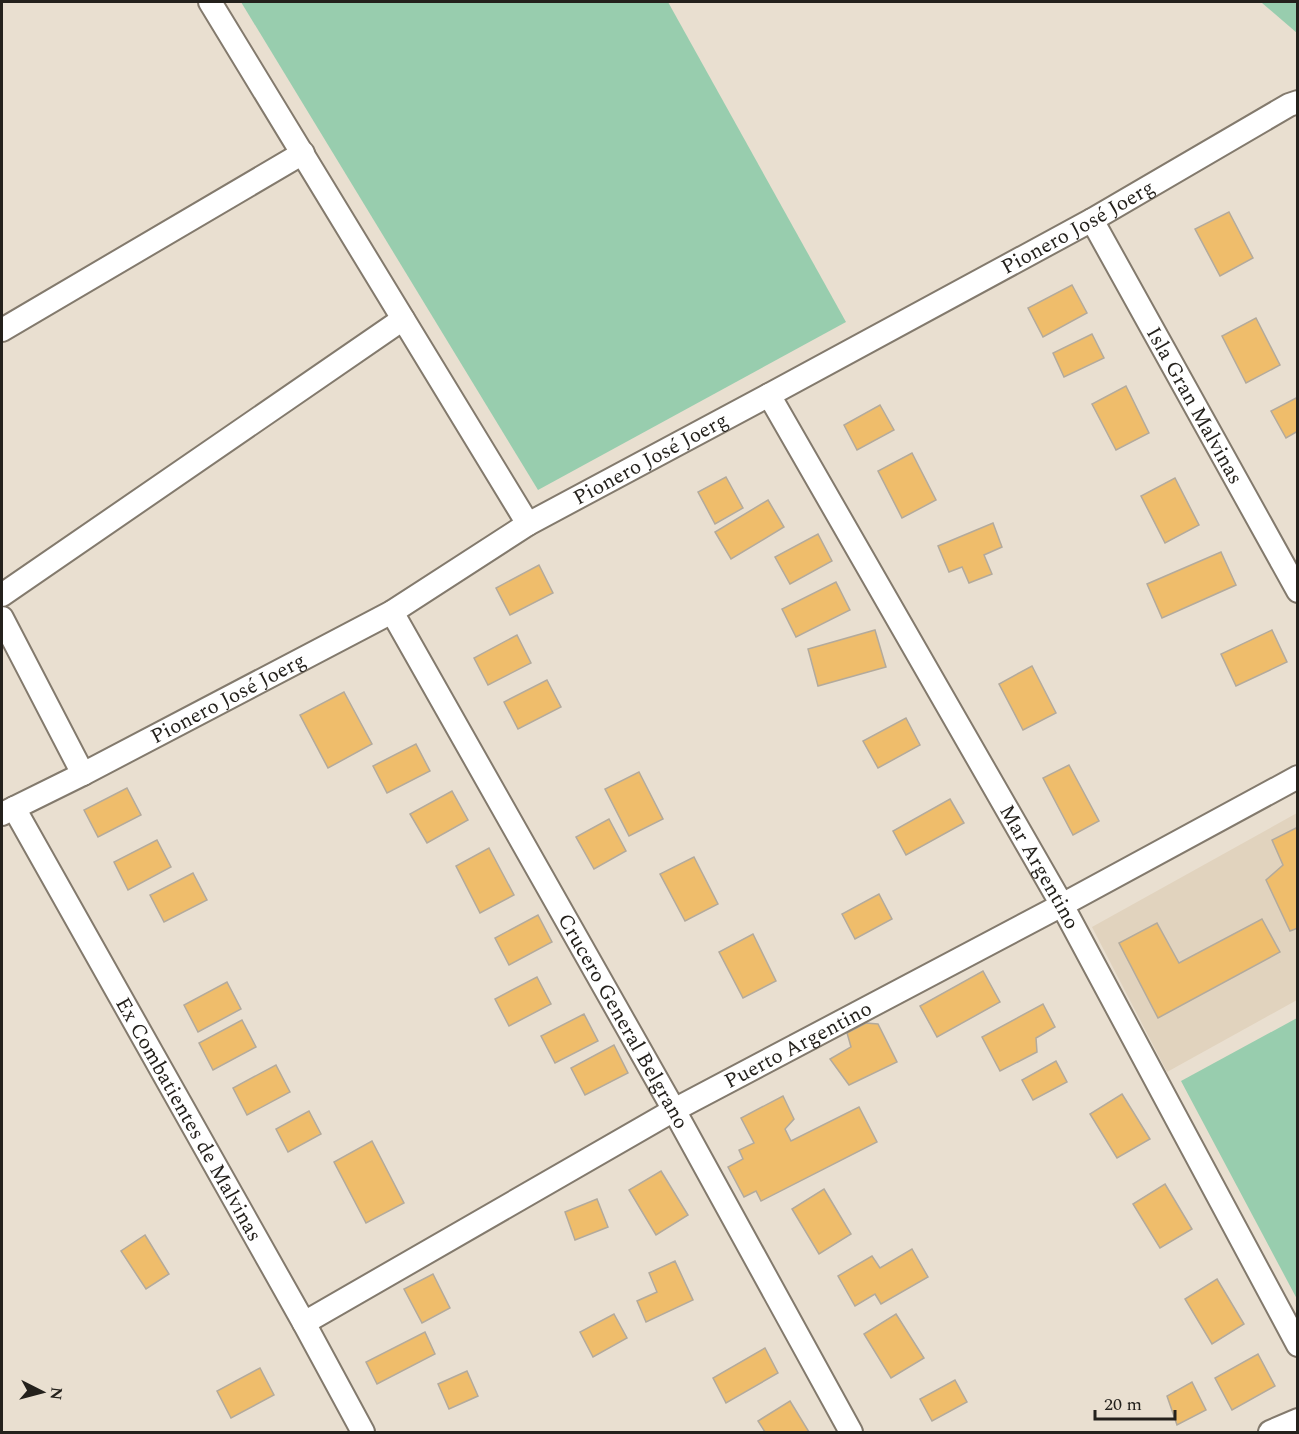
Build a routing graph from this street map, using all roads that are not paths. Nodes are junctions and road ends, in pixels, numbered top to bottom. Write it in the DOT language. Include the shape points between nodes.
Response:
graph roads {
  1 [pos="210,2"];
  2 [pos="1298,102"];
  3 [pos="303,153"];
  4 [pos="1092,220"];
  5 [pos="403,319"];
  6 [pos="2,330"];
  7 [pos="769,395"];
  8 [pos="528,524"];
  9 [pos="1298,591"];
  10 [pos="2,594"];
  11 [pos="392,612"];
  12 [pos="2,618"];
  13 [pos="83,774"];
  14 [pos="1298,777"];
  15 [pos="8,811"];
  16 [pos="1062,905"];
  17 [pos="674,1110"];
  18 [pos="304,1323"];
  19 [pos="1298,1345"];
  20 [pos="1298,1420"];
  21 [pos="363,1432"];
  22 [pos="851,1432"];
  23 [pos="1270,1432"];
  1 -- 3 [label="street"];
  2 -- 4 [label="street, Pionero José Joerg"];
  3 -- 5 [label="street"];
  3 -- 6 [label="street"];
  4 -- 7 [label="street, Pionero José Joerg"];
  4 -- 9 [label="street, Isla Gran Malvinas"];
  5 -- 8 [label="street"];
  5 -- 10 [label="street"];
  7 -- 8 [label="street, Pionero José Joerg"];
  7 -- 16 [label="street, Mar Argentino"];
  8 -- 11 [label="street, Pionero José Joerg"];
  11 -- 13 [label="street, Pionero José Joerg"];
  11 -- 17 [label="street, Crucero General Belgrano"];
  12 -- 13 [label="street"];
  13 -- 15 [label="street, Pionero José Joerg"];
  14 -- 16 [label="street, Puerto Argentino"];
  15 -- 18 [label="street, Ex Combatientes de Malvinas"];
  16 -- 17 [label="street, Puerto Argentino"];
  16 -- 19 [label="street, Mar Argentino"];
  17 -- 18 [label="street, Puerto Argentino"];
  17 -- 22 [label="street, Crucero General Belgrano"];
  18 -- 21 [label="street, Ex Combatientes de Malvinas"];
  20 -- 23 [label="street"];
}
